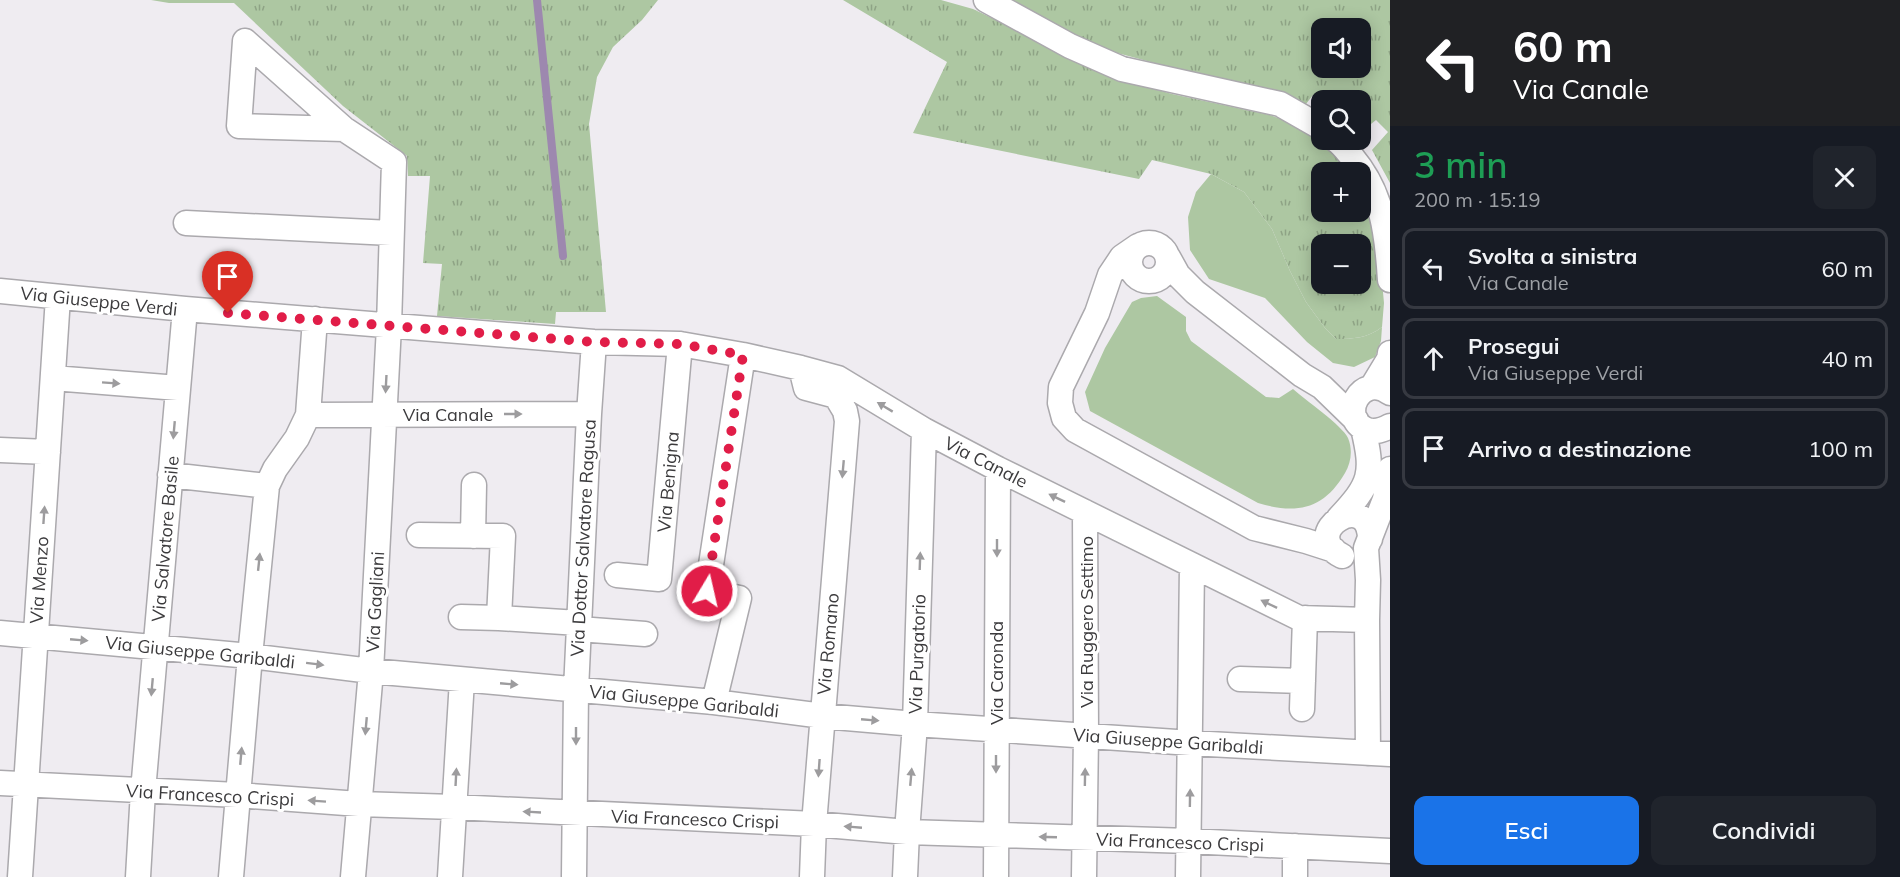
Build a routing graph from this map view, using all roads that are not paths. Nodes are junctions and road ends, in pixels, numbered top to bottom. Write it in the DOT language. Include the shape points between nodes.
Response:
graph roads {
  1 [pos="986,0"];
  2 [pos="1311,122"];
  3 [pos="344,129"];
  4 [pos="1345,150"];
  5 [pos="186,223"];
  6 [pos="392,233"];
  7 [pos="1138,246"];
  8 [pos="1168,257"];
  9 [pos="1148,279"];
  10 [pos="1390,280"];
  11 [pos="0,291"];
  12 [pos="1195,292"];
  13 [pos="58,297"];
  14 [pos="185,309"];
  15 [pos="1097,313"];
  16 [pos="315,319"];
  17 [pos="389,326"];
  18 [pos="594,342"];
  19 [pos="680,344"];
  20 [pos="1390,353"];
  21 [pos="743,355"];
  22 [pos="801,368"];
  23 [pos="53,378"];
  24 [pos="1322,387"];
  25 [pos="178,388"];
  26 [pos="1375,390"];
  27 [pos="589,414"];
  28 [pos="308,415"];
  29 [pos="384,415"];
  30 [pos="1360,424"];
  31 [pos="1390,426"];
  32 [pos="924,430"];
  33 [pos="0,450"];
  34 [pos="48,452"];
  35 [pos="998,469"];
  36 [pos="1390,470"];
  37 [pos="170,475"];
  38 [pos="474,485"];
  39 [pos="267,486"];
  40 [pos="1085,512"];
  41 [pos="1335,521"];
  42 [pos="1275,534"];
  43 [pos="419,535"];
  44 [pos="473,536"];
  45 [pos="1368,543"];
  46 [pos="1338,553"];
  47 [pos="1192,566"];
  48 [pos="617,575"];
  49 [pos="461,617"];
  50 [pos="499,618"];
  51 [pos="1305,618"];
  52 [pos="1367,620"];
  53 [pos="579,626"];
  54 [pos="0,633"];
  55 [pos="645,634"];
  56 [pos="36,637"];
  57 [pos="155,647"];
  58 [pos="250,656"];
  59 [pos="371,671"];
  60 [pos="1240,679"];
  61 [pos="462,680"];
  62 [pos="1303,681"];
  63 [pos="576,690"];
  64 [pos="714,702"];
  65 [pos="1302,709"];
  66 [pos="823,716"];
  67 [pos="915,724"];
  68 [pos="996,730"];
  69 [pos="1086,735"];
  70 [pos="1191,743"];
  71 [pos="1379,753"];
  72 [pos="0,783"];
  73 [pos="26,785"];
  74 [pos="143,791"];
  75 [pos="237,795"];
  76 [pos="359,804"];
  77 [pos="454,807"];
  78 [pos="575,814"];
  79 [pos="814,824"];
  80 [pos="907,831"];
  81 [pos="995,835"];
  82 [pos="1085,838"];
  83 [pos="1189,842"];
  84 [pos="1295,846"];
  85 [pos="1390,851"];
  86 [pos="21,870"];
  87 [pos="138,877"];
  88 [pos="231,877"];
  89 [pos="353,877"];
  90 [pos="450,877"];
  91 [pos="574,877"];
  92 [pos="812,877"];
  93 [pos="905,877"];
  94 [pos="996,877"];
  95 [pos="1084,877"];
  96 [pos="1188,877"];
  97 [pos="1295,877"];
  1 -- 2 [label="street" via="1070,46 1122,69 1280,105"];
  3 -- 3 [label="street" via="295,85 245,41 239,126"];
  3 -- 6 [label="street, Via Gagliani" via="394,162"];
  4 -- 10 [label="street" via="1373,188 1382,211"];
  5 -- 6 [label="street"];
  6 -- 17 [label="street, Via Gagliani"];
  7 -- 8 [label="street" via="1156,243"];
  7 -- 9 [label="street" via="1130,262 1134,274"];
  7 -- 15 [label="street" via="1122,257 1110,275"];
  8 -- 9 [label="street" via="1161,277"];
  8 -- 12 [label="street" via="1178,275"];
  9 -- 12 [label="street"];
  9 -- 15 [label="street" via="1122,290"];
  11 -- 13 [label="street, Via Giuseppe Verdi"];
  12 -- 24 [label="street"];
  13 -- 14 [label="street, Via Giuseppe Verdi"];
  13 -- 23 [label="street, Via Menzo"];
  14 -- 16 [label="street, Via Giuseppe Verdi"];
  14 -- 25 [label="street, Via Salvatore Basile"];
  15 -- 42 [label="street" via="1061,387 1064,418 1075,430 1254,528"];
  16 -- 17 [label="street, Via Giuseppe Verdi"];
  16 -- 28 [label="street"];
  17 -- 18 [label="street, Via Giuseppe Verdi"];
  17 -- 29 [label="street, Via Gagliani, one-way"];
  18 -- 19 [label="street, Via Canale"];
  18 -- 27 [label="street, Via Dottor Salvatore Ragusa"];
  19 -- 21 [label="street, Via Canale"];
  19 -- 48 [label="street, Via Benigna" via="659,579"];
  20 -- 26 [label="street"];
  21 -- 22 [label="street, Via Canale"];
  21 -- 64 [label="street" via="707,591 739,598"];
  32 -- 22 [label="street, Via Canale, one-way" via="838,378"];
  22 -- 66 [label="street, Via Romano, one-way" via="806,388 836,396 847,421"];
  23 -- 25 [label="street, one-way"];
  23 -- 34 [label="street, Via Menzo"];
  24 -- 26 [label="street"];
  24 -- 30 [label="street"];
  25 -- 37 [label="street, Via Salvatore Basile, one-way"];
  26 -- 30 [label="street" via="1358,395 1354,404"];
  29 -- 27 [label="street, Via Canale, one-way"];
  27 -- 53 [label="street, Via Dottor Salvatore Ragusa"];
  28 -- 29 [label="street, Via Canale"];
  28 -- 39 [label="street"];
  29 -- 59 [label="street, Via Gagliani"];
  30 -- 31 [label="street" via="1373,431"];
  30 -- 41 [label="street" via="1370,465 1366,481 1358,498"];
  32 -- 35 [label="street, Via Canale"];
  67 -- 32 [label="street, Via Purgatorio, one-way"];
  33 -- 34 [label="street"];
  56 -- 34 [label="street, Via Menzo, one-way"];
  40 -- 35 [label="street, Via Canale, one-way"];
  35 -- 68 [label="street, Via Caronda, one-way"];
  36 -- 45 [label="street" via="1385,499"];
  37 -- 39 [label="street"];
  37 -- 57 [label="street, Via Salvatore Basile"];
  38 -- 44 [label="street"];
  58 -- 39 [label="street, one-way"];
  40 -- 47 [label="street, Via Canale"];
  40 -- 69 [label="street, Via Ruggero Settimo"];
  41 -- 42 [label="street" via="1300,532"];
  41 -- 45 [label="street" via="1352,515 1360,518 1369,529"];
  41 -- 46 [label="street" via="1328,538"];
  42 -- 46 [label="street"];
  43 -- 44 [label="street"];
  44 -- 50 [label="street" via="503,536"];
  45 -- 46 [label="street" via="1356,556"];
  45 -- 52 [label="street"];
  46 -- 52 [label="street" via="1356,586"];
  51 -- 47 [label="street, Via Canale, one-way"];
  47 -- 70 [label="street"];
  49 -- 50 [label="street"];
  50 -- 53 [label="street"];
  51 -- 52 [label="street, Via Canale"];
  51 -- 62 [label="street"];
  52 -- 71 [label="street"];
  53 -- 55 [label="street"];
  53 -- 63 [label="street, Via Dottor Salvatore Ragusa"];
  54 -- 56 [label="street, Via Giuseppe Garibaldi"];
  56 -- 57 [label="street, Via Giuseppe Garibaldi, one-way"];
  56 -- 73 [label="street, Via Menzo"];
  57 -- 58 [label="street, Via Giuseppe Garibaldi"];
  57 -- 74 [label="street, Via Salvatore Basile, one-way"];
  58 -- 59 [label="street, Via Giuseppe Garibaldi, one-way"];
  75 -- 58 [label="street, one-way"];
  59 -- 61 [label="street, Via Giuseppe Garibaldi"];
  59 -- 76 [label="street, Via Gagliani, one-way"];
  60 -- 62 [label="street"];
  61 -- 63 [label="street, Via Giuseppe Garibaldi, one-way"];
  77 -- 61 [label="street, one-way"];
  62 -- 65 [label="street"];
  63 -- 64 [label="street, Via Giuseppe Garibaldi"];
  63 -- 78 [label="street, Via Dottor Salvatore Ragusa, one-way"];
  64 -- 66 [label="street, Via Giuseppe Garibaldi"];
  66 -- 67 [label="street, Via Giuseppe Garibaldi, one-way"];
  66 -- 79 [label="street, Via Romano, one-way"];
  67 -- 68 [label="street, Via Giuseppe Garibaldi"];
  80 -- 67 [label="street, Via Purgatorio, one-way"];
  68 -- 69 [label="street, Via Giuseppe Garibaldi"];
  68 -- 81 [label="street, Via Caronda, one-way"];
  69 -- 70 [label="street, Via Giuseppe Garibaldi"];
  82 -- 69 [label="street, Via Ruggero Settimo, one-way"];
  70 -- 71 [label="street, Via Giuseppe Garibaldi"];
  83 -- 70 [label="street, one-way"];
  72 -- 73 [label="street, Via Francesco Crispi"];
  73 -- 74 [label="street, Via Francesco Crispi"];
  73 -- 86 [label="street, Via Menzo"];
  74 -- 75 [label="street, Via Francesco Crispi"];
  74 -- 87 [label="street, Via Salvatore Basile"];
  76 -- 75 [label="street, Via Francesco Crispi, one-way"];
  75 -- 88 [label="street"];
  76 -- 77 [label="street, Via Francesco Crispi"];
  76 -- 89 [label="street, Via Gagliani"];
  78 -- 77 [label="street, Via Francesco Crispi, one-way"];
  77 -- 90 [label="street"];
  78 -- 79 [label="street, Via Francesco Crispi"];
  78 -- 91 [label="street, Via Dottor Salvatore Ragusa"];
  80 -- 79 [label="street, Via Francesco Crispi, one-way"];
  79 -- 92 [label="street, Via Romano"];
  80 -- 81 [label="street, Via Francesco Crispi"];
  80 -- 93 [label="street, Via Purgatorio"];
  82 -- 81 [label="street, Via Francesco Crispi, one-way"];
  81 -- 94 [label="street, Via Caronda"];
  82 -- 83 [label="street, Via Francesco Crispi"];
  82 -- 95 [label="street, Via Ruggero Settimo"];
  83 -- 84 [label="street, Via Francesco Crispi"];
  83 -- 96 [label="street"];
  84 -- 85 [label="street, Via Francesco Crispi"];
  84 -- 97 [label="street"];
}
